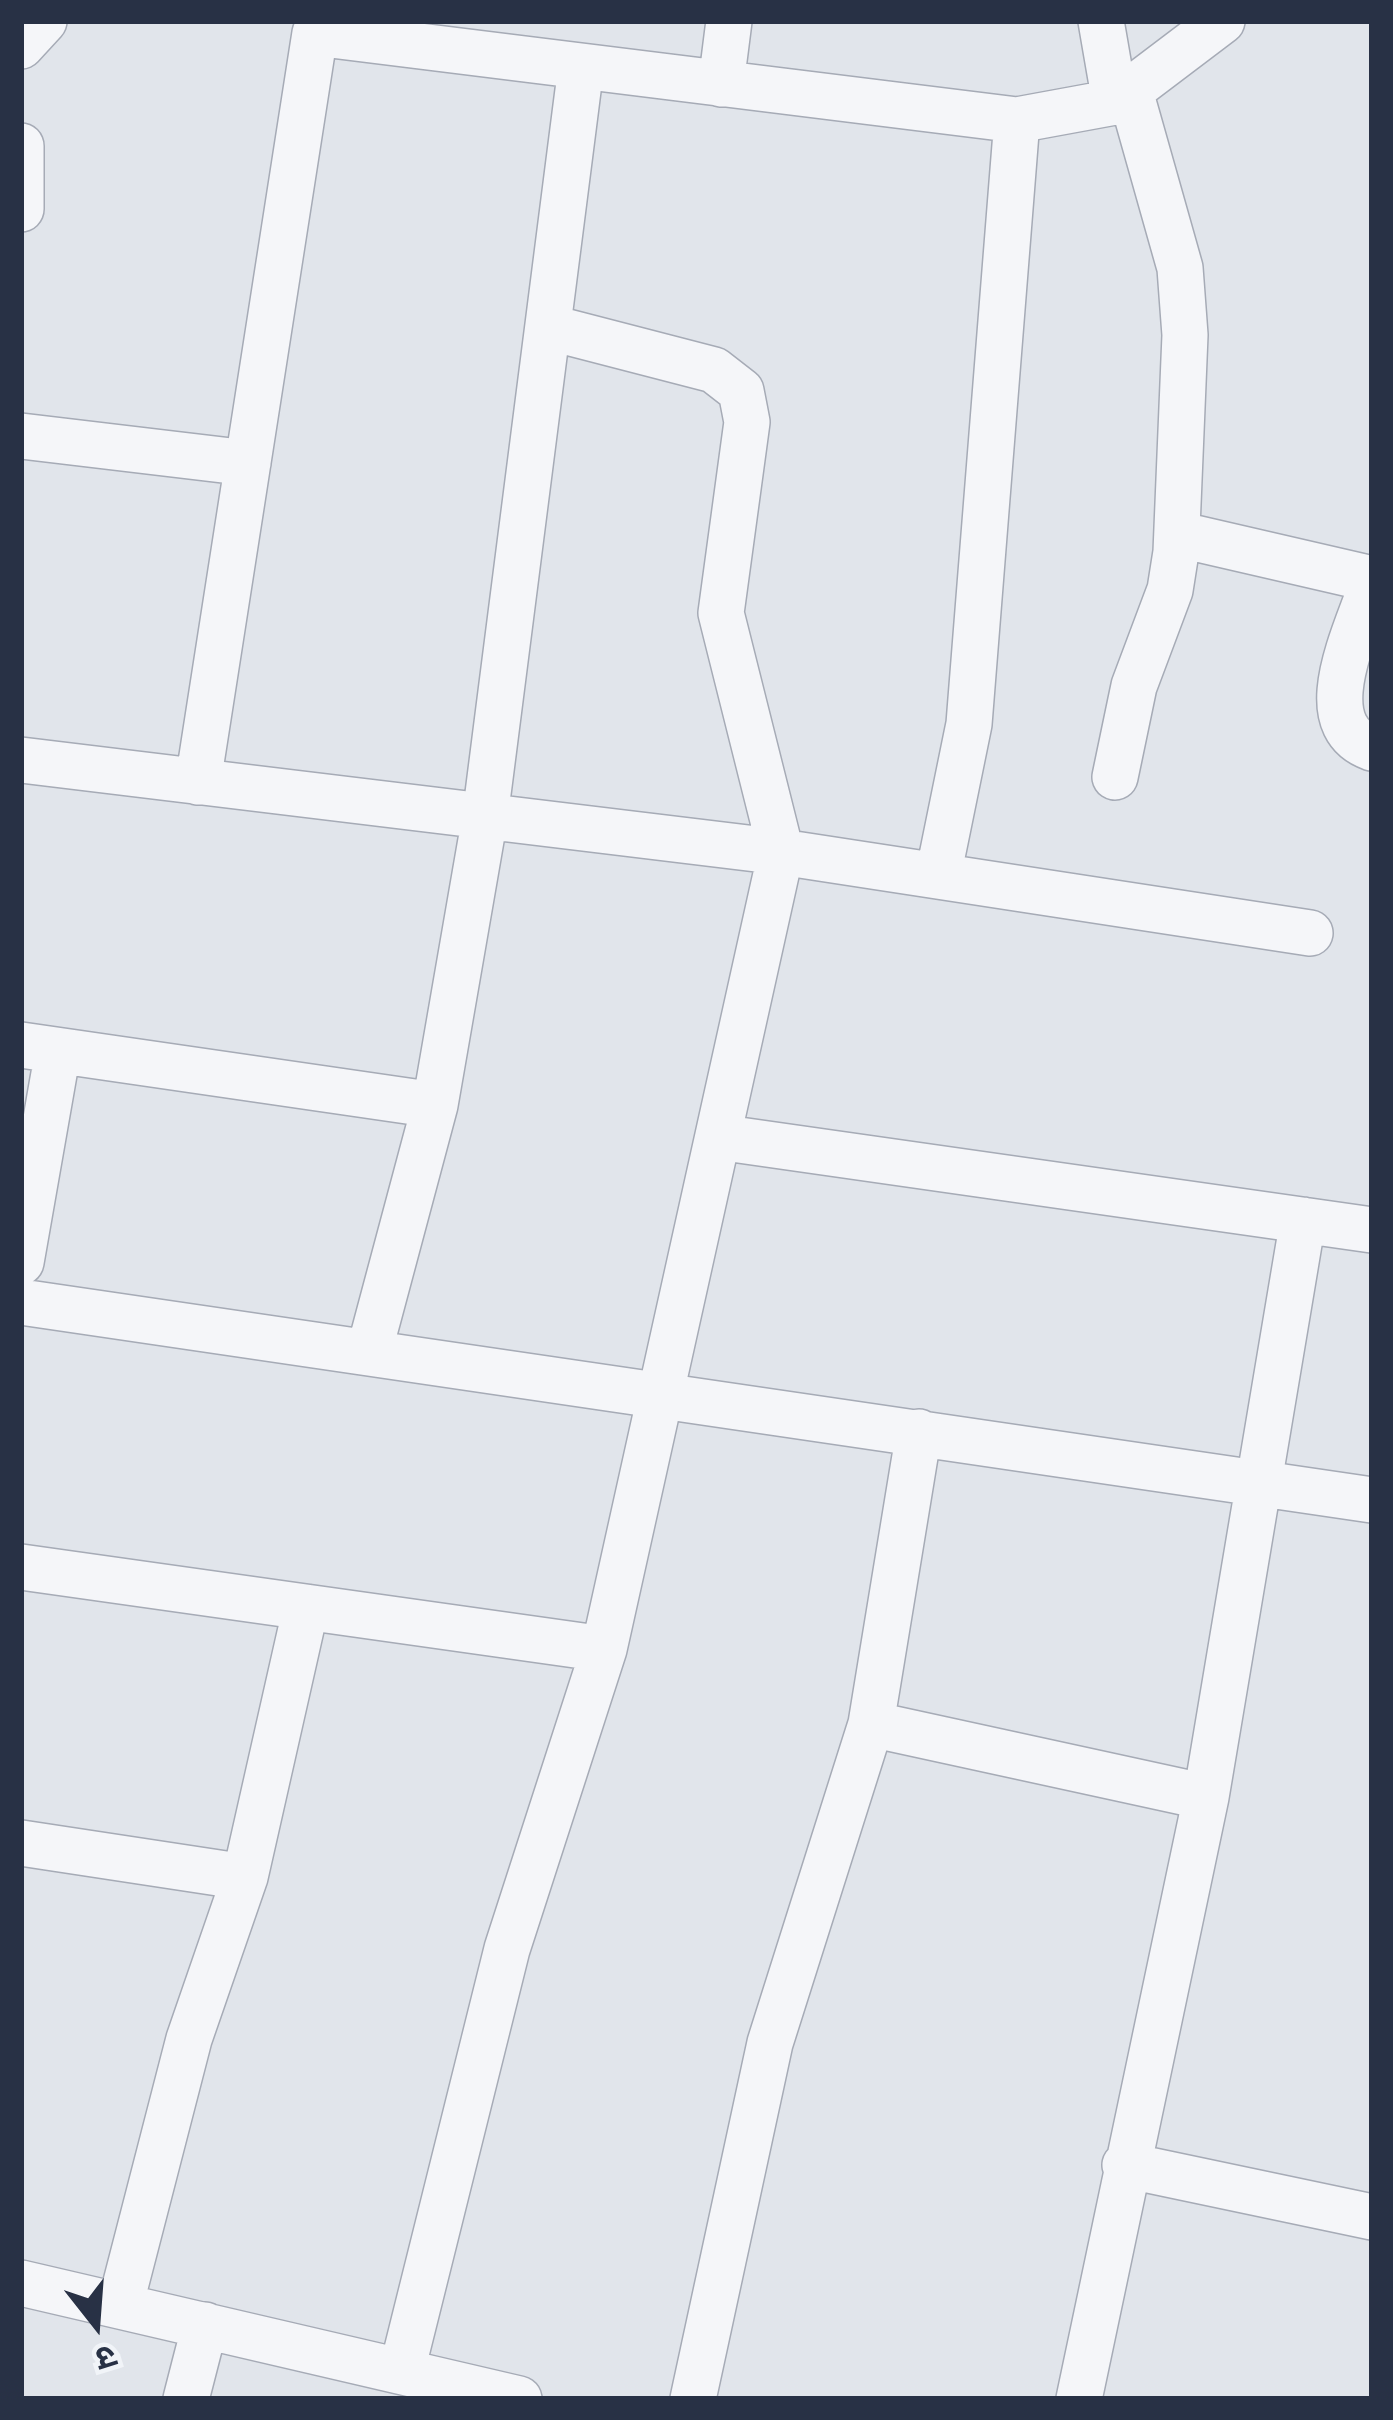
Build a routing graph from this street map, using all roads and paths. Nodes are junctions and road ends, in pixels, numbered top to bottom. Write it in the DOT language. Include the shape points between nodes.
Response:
graph roads {
  1 [pos="44,21"];
  2 [pos="729,21"];
  3 [pos="1101,21"];
  4 [pos="1222,21"];
  5 [pos="453,36"];
  6 [pos="21,46"];
  7 [pos="581,67"];
  8 [pos="721,84"];
  9 [pos="1123,96"];
  10 [pos="1017,120"];
  11 [pos="21,146"];
  12 [pos="21,208"];
  13 [pos="548,327"];
  14 [pos="21,436"];
  15 [pos="248,463"];
  16 [pos="1177,534"];
  17 [pos="1372,582"];
  18 [pos="1372,748"];
  19 [pos="21,760"];
  20 [pos="1115,777"];
  21 [pos="198,782"];
  22 [pos="485,817"];
  23 [pos="781,852"];
  24 [pos="938,876"];
  25 [pos="1310,933"];
  26 [pos="39,1048"];
  27 [pos="435,1105"];
  28 [pos="718,1137"];
  29 [pos="1304,1220"];
  30 [pos="1372,1230"];
  31 [pos="21,1262"];
  32 [pos="21,1302"];
  33 [pos="369,1352"];
  34 [pos="661,1395"];
  35 [pos="919,1432"];
  36 [pos="1259,1480"];
  37 [pos="1372,1500"];
  38 [pos="21,1568"];
  39 [pos="306,1607"];
  40 [pos="604,1649"];
  41 [pos="871,1724"];
  42 [pos="1206,1797"];
  43 [pos="21,1843"];
  44 [pos="245,1877"];
  45 [pos="1125,2165"];
  46 [pos="1372,2217"];
  47 [pos="21,2283"];
  48 [pos="120,2306"];
  49 [pos="205,2325"];
  50 [pos="402,2370"];
  51 [pos="450,2391"];
  52 [pos="186,2399"];
  53 [pos="519,2399"];
  54 [pos="693,2399"];
  55 [pos="1079,2399"];
  1 -- 6 [label="street"];
  2 -- 8 [label="street"];
  3 -- 9 [label="street"];
  4 -- 9 [label="street"];
  5 -- 7 [label="street"];
  5 -- 15 [label="street" via="315,33"];
  7 -- 8 [label="street"];
  7 -- 13 [label="street"];
  8 -- 10 [label="street"];
  9 -- 10 [label="street"];
  9 -- 16 [label="street" via="1180,268"];
  10 -- 24 [label="street" via="969,724"];
  11 -- 12 [label="street"];
  13 -- 22 [label="street"];
  13 -- 23 [label="street" via="714,370 741,391 747,422 721,613"];
  14 -- 15 [label="street"];
  15 -- 21 [label="street"];
  16 -- 17 [label="street"];
  16 -- 20 [label="street" via="1169,590 1134,686"];
  17 -- 18 [label="street" via="1339,712 1350,737"];
  19 -- 21 [label="street"];
  21 -- 22 [label="street"];
  22 -- 23 [label="street"];
  22 -- 27 [label="street"];
  23 -- 24 [label="street"];
  23 -- 28 [label="street"];
  24 -- 25 [label="street"];
  26 -- 27 [label="street"];
  26 -- 31 [label="street"];
  27 -- 33 [label="street"];
  28 -- 29 [label="street"];
  28 -- 34 [label="street"];
  29 -- 30 [label="street"];
  29 -- 36 [label="street"];
  32 -- 33 [label="street"];
  33 -- 34 [label="street"];
  34 -- 35 [label="street"];
  34 -- 40 [label="street"];
  35 -- 36 [label="street"];
  35 -- 41 [label="street"];
  36 -- 37 [label="street"];
  36 -- 42 [label="street"];
  38 -- 39 [label="street"];
  39 -- 40 [label="street"];
  39 -- 44 [label="street"];
  40 -- 50 [label="street" via="507,1949"];
  41 -- 42 [label="street"];
  41 -- 54 [label="street" via="770,2043"];
  42 -- 45 [label="street"];
  43 -- 44 [label="street"];
  44 -- 48 [label="street" via="189,2039"];
  45 -- 46 [label="street"];
  45 -- 55 [label="street"];
  47 -- 48 [label="street"];
  48 -- 49 [label="street"];
  49 -- 50 [label="street"];
  49 -- 52 [label="street"];
  50 -- 51 [label="street"];
  51 -- 53 [label="street"];
}
